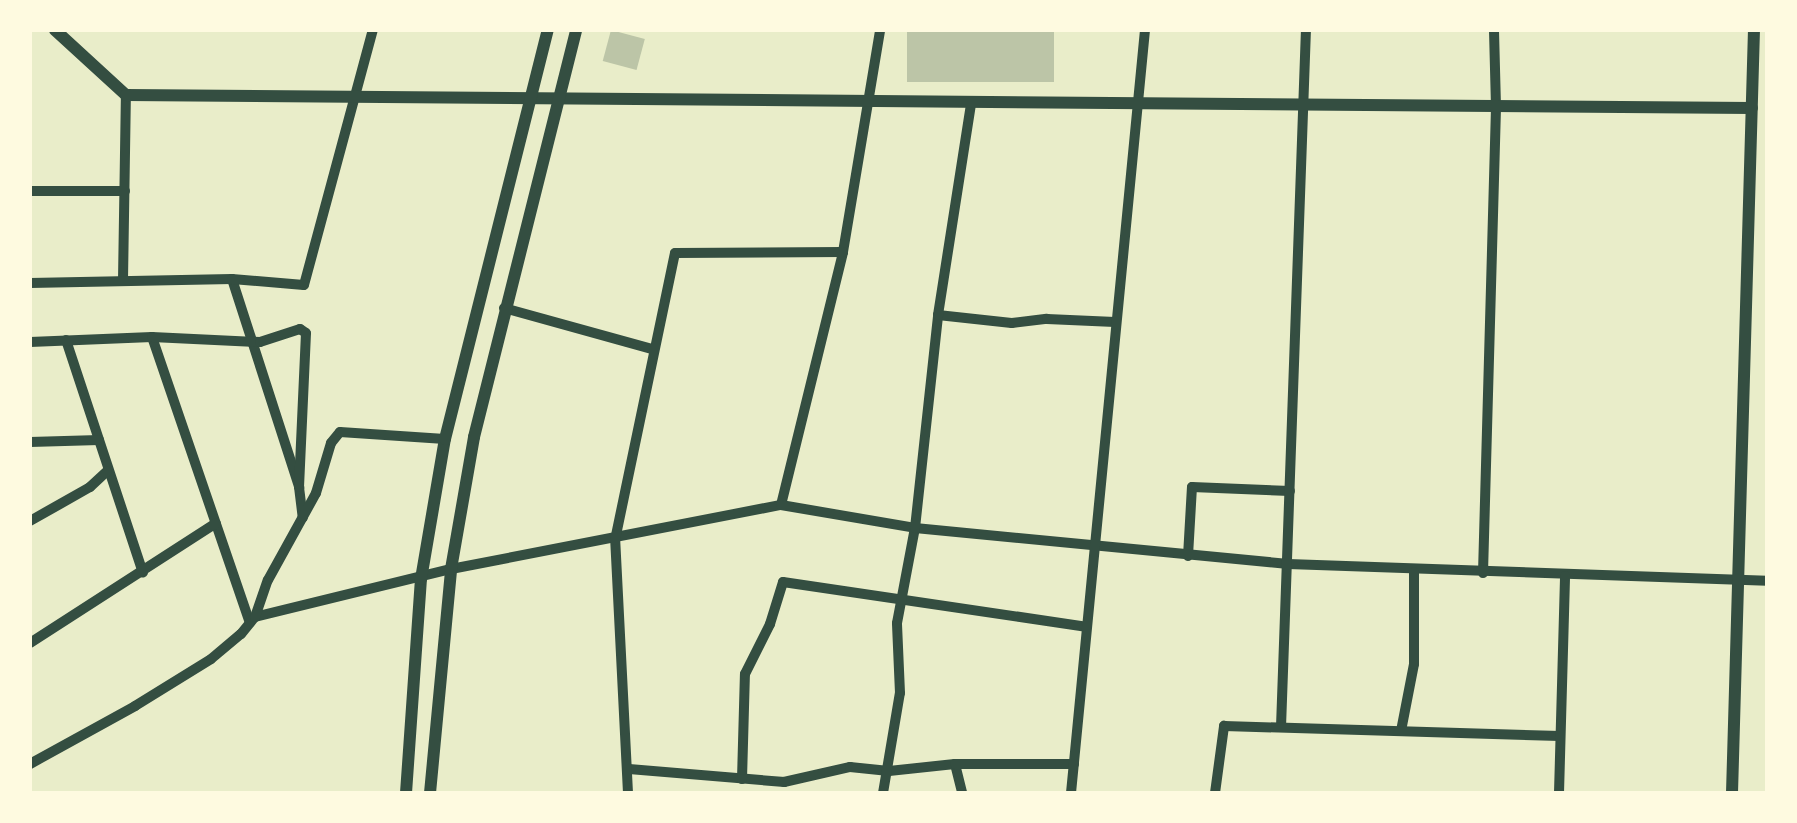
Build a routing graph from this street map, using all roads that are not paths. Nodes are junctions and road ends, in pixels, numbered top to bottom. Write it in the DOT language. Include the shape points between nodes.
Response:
graph roads {
  1 [pos="55,30"];
  2 [pos="373,30"];
  3 [pos="548,30"];
  4 [pos="576,30"];
  5 [pos="880,30"];
  6 [pos="1144,30"];
  7 [pos="1306,30"];
  8 [pos="1494,30"];
  9 [pos="1754,30"];
  10 [pos="126,95"];
  11 [pos="531,96"];
  12 [pos="560,96"];
  13 [pos="355,99"];
  14 [pos="867,103"];
  15 [pos="971,104"];
  16 [pos="1137,105"];
  17 [pos="1302,106"];
  18 [pos="1496,106"];
  19 [pos="1760,108"];
  20 [pos="30,191"];
  21 [pos="125,191"];
  22 [pos="842,252"];
  23 [pos="232,279"];
  24 [pos="123,280"];
  25 [pos="30,283"];
  26 [pos="504,308"];
  27 [pos="938,315"];
  28 [pos="1115,322"];
  29 [pos="152,337"];
  30 [pos="66,340"];
  31 [pos="250,340"];
  32 [pos="30,342"];
  33 [pos="652,349"];
  34 [pos="99,440"];
  35 [pos="445,440"];
  36 [pos="30,442"];
  37 [pos="107,472"];
  38 [pos="299,487"];
  39 [pos="1290,491"];
  40 [pos="781,505"];
  41 [pos="303,518"];
  42 [pos="30,521"];
  43 [pos="216,523"];
  44 [pos="915,528"];
  45 [pos="615,540"];
  46 [pos="1093,547"];
  47 [pos="1188,556"];
  48 [pos="1288,564"];
  49 [pos="450,570"];
  50 [pos="1414,572"];
  51 [pos="143,573"];
  52 [pos="1483,573"];
  53 [pos="1565,576"];
  54 [pos="421,579"];
  55 [pos="1738,580"];
  56 [pos="1767,581"];
  57 [pos="902,600"];
  58 [pos="253,620"];
  59 [pos="1086,627"];
  60 [pos="30,643"];
  61 [pos="1280,727"];
  62 [pos="1402,731"];
  63 [pos="1560,736"];
  64 [pos="30,764"];
  65 [pos="954,764"];
  66 [pos="1074,764"];
  67 [pos="629,769"];
  68 [pos="888,770"];
  69 [pos="742,779"];
  70 [pos="406,793"];
  71 [pos="430,793"];
  72 [pos="628,793"];
  73 [pos="882,793"];
  74 [pos="962,793"];
  75 [pos="1071,793"];
  76 [pos="1215,793"];
  77 [pos="1559,793"];
  78 [pos="1732,793"];
  1 -- 10 [label="street"];
  2 -- 13 [label="street"];
  3 -- 11 [label="street"];
  4 -- 12 [label="street"];
  5 -- 14 [label="street"];
  6 -- 16 [label="street"];
  7 -- 17 [label="street"];
  8 -- 18 [label="street"];
  9 -- 19 [label="street"];
  10 -- 13 [label="street"];
  10 -- 21 [label="street"];
  11 -- 12 [label="street"];
  11 -- 13 [label="street"];
  11 -- 35 [label="street"];
  12 -- 14 [label="street"];
  12 -- 26 [label="street"];
  13 -- 23 [label="street" via="304,284"];
  14 -- 15 [label="street"];
  14 -- 22 [label="street"];
  15 -- 16 [label="street"];
  15 -- 27 [label="street"];
  16 -- 17 [label="street"];
  16 -- 28 [label="street"];
  17 -- 18 [label="street"];
  17 -- 39 [label="street"];
  18 -- 19 [label="street"];
  18 -- 52 [label="street"];
  19 -- 55 [label="street"];
  20 -- 21 [label="street"];
  21 -- 24 [label="street"];
  22 -- 33 [label="street" via="675,253"];
  22 -- 40 [label="street"];
  23 -- 24 [label="street"];
  23 -- 31 [label="street"];
  24 -- 25 [label="street"];
  26 -- 33 [label="street"];
  26 -- 49 [label="street"];
  27 -- 28 [label="street" via="1012,324 1047,318"];
  27 -- 44 [label="street"];
  28 -- 46 [label="street"];
  29 -- 30 [label="street"];
  29 -- 31 [label="street"];
  29 -- 43 [label="street"];
  30 -- 32 [label="street"];
  30 -- 34 [label="street"];
  31 -- 38 [label="street"];
  31 -- 38 [label="street" via="306,333"];
  33 -- 45 [label="street"];
  34 -- 36 [label="street"];
  34 -- 37 [label="street"];
  35 -- 41 [label="street" via="340,432"];
  35 -- 54 [label="street"];
  37 -- 42 [label="street"];
  37 -- 51 [label="street"];
  38 -- 41 [label="street"];
  39 -- 47 [label="street" via="1192,487"];
  39 -- 48 [label="street"];
  40 -- 44 [label="street"];
  40 -- 45 [label="street"];
  41 -- 58 [label="street"];
  43 -- 51 [label="street"];
  43 -- 58 [label="street"];
  44 -- 46 [label="street"];
  44 -- 57 [label="street"];
  45 -- 49 [label="street"];
  45 -- 67 [label="street"];
  46 -- 47 [label="street"];
  46 -- 59 [label="street"];
  47 -- 48 [label="street"];
  48 -- 50 [label="street"];
  48 -- 61 [label="street"];
  49 -- 54 [label="street"];
  49 -- 71 [label="street"];
  50 -- 52 [label="street"];
  50 -- 62 [label="street" via="1414,664"];
  51 -- 60 [label="street"];
  52 -- 53 [label="street"];
  53 -- 55 [label="street"];
  53 -- 63 [label="street"];
  54 -- 58 [label="street"];
  54 -- 70 [label="street"];
  55 -- 56 [label="street"];
  55 -- 78 [label="street"];
  57 -- 59 [label="street"];
  57 -- 68 [label="street" via="900,692"];
  57 -- 69 [label="street" via="783,582 745,674"];
  58 -- 64 [label="street" via="211,659"];
  59 -- 66 [label="street"];
  61 -- 62 [label="street"];
  61 -- 76 [label="street" via="1224,726"];
  62 -- 63 [label="street"];
  63 -- 77 [label="street"];
  65 -- 66 [label="street"];
  65 -- 68 [label="street"];
  65 -- 74 [label="street"];
  66 -- 75 [label="street"];
  67 -- 69 [label="street"];
  67 -- 72 [label="street"];
  68 -- 69 [label="street" via="850,767 784,782"];
  68 -- 73 [label="street"];
}
